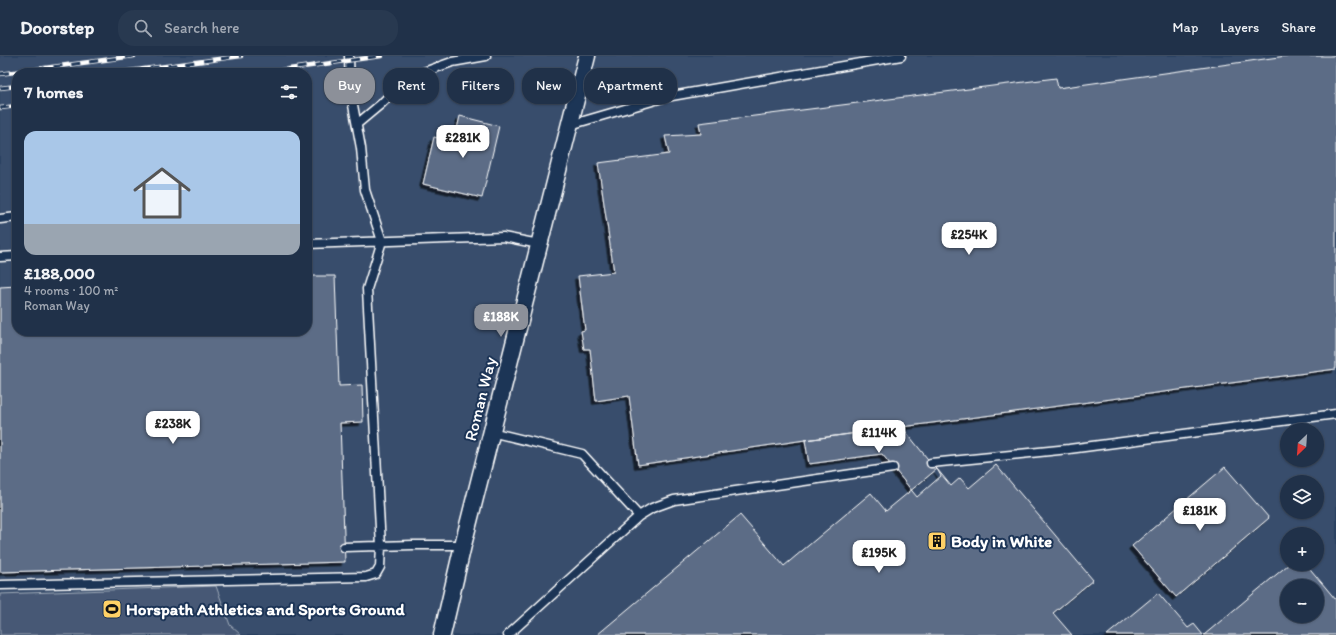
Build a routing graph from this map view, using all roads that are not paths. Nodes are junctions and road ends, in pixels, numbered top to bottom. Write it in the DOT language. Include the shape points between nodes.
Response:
graph roads {
  1 [pos="349,56"];
  2 [pos="486,56"];
  3 [pos="587,56"];
  4 [pos="901,56"];
  5 [pos="357,124"];
  6 [pos="570,125"];
  7 [pos="12,218"];
  8 [pos="0,219"];
  9 [pos="382,241"];
  10 [pos="312,244"];
  11 [pos="540,244"];
  12 [pos="12,256"];
  13 [pos="0,257"];
  14 [pos="1336,414"];
  15 [pos="491,432"];
  16 [pos="931,463"];
  17 [pos="893,468"];
  18 [pos="640,516"];
  19 [pos="463,545"];
  20 [pos="381,546"];
  21 [pos="344,547"];
  22 [pos="0,585"];
  23 [pos="442,635"];
  24 [pos="508,635"];
  1 -- 5 [label="lane" via="350,89"];
  2 -- 5 [label="lane" via="452,62 424,72 396,89"];
  3 -- 6 [label="street, Roman Way"];
  4 -- 6 [label="lane" via="666,97"];
  5 -- 9 [label="lane" via="362,148 365,190"];
  6 -- 11 [label="street, Roman Way"];
  7 -- 8 [label="lane"];
  9 -- 10 [label="lane"];
  9 -- 11 [label="lane" via="503,237"];
  9 -- 20 [label="lane" via="367,289"];
  11 -- 15 [label="street, Roman Way"];
  12 -- 13 [label="lane"];
  14 -- 16 [label="lane" via="1069,449"];
  15 -- 18 [label="lane" via="582,454"];
  15 -- 19 [label="street, Roman Way"];
  17 -- 18 [label="lane" via="674,500 652,508"];
  18 -- 24 [label="lane"];
  19 -- 20 [label="lane"];
  19 -- 23 [label="street, Roman Way"];
  20 -- 21 [label="lane"];
  20 -- 22 [label="lane" via="380,567 376,574 366,577"];
}
